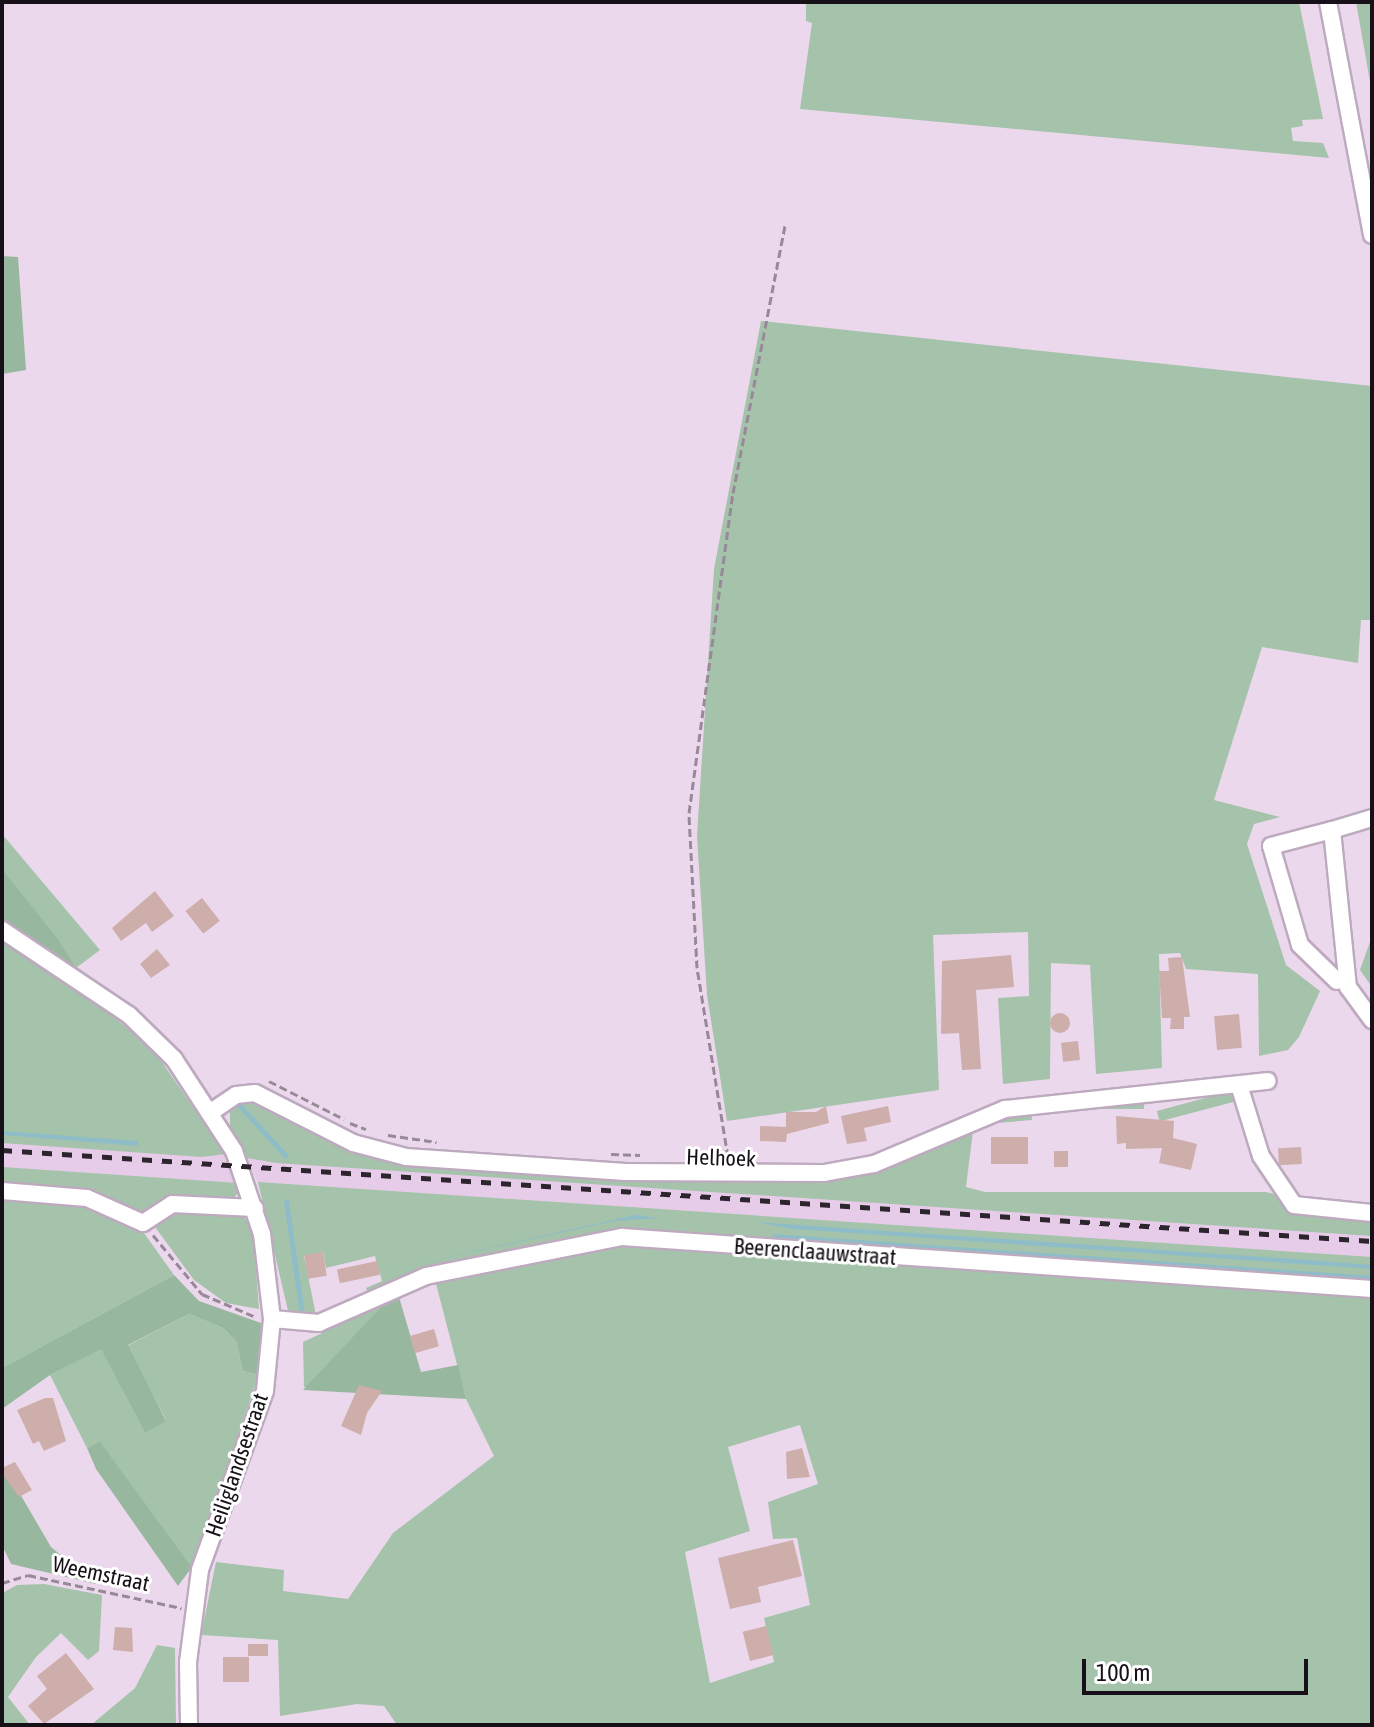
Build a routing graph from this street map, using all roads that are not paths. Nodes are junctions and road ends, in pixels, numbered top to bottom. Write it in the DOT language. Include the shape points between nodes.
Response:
graph roads {
  1 [pos="1328,2"];
  2 [pos="1372,235"];
  3 [pos="1372,818"];
  4 [pos="1332,830"];
  5 [pos="2,930"];
  6 [pos="1337,981"];
  7 [pos="1372,1020"];
  8 [pos="1268,1081"];
  9 [pos="1239,1085"];
  10 [pos="211,1112"];
  11 [pos="2,1191"];
  12 [pos="255,1208"];
  13 [pos="1372,1213"];
  14 [pos="1372,1289"];
  15 [pos="272,1319"];
  16 [pos="189,1725"];
  1 -- 2 [label="street"];
  3 -- 4 [label="street"];
  4 -- 6 [label="street" via="1271,846 1300,945"];
  4 -- 7 [label="street" via="1348,987"];
  5 -- 10 [label="street, Heiliglandsestraat" via="129,1015 174,1059"];
  8 -- 9 [label="street, Helhoek"];
  9 -- 10 [label="street, Helhoek" via="1005,1109 895,1157 824,1173 625,1172 406,1157 353,1143 255,1093 236,1095"];
  9 -- 13 [label="street" via="1261,1156 1294,1205"];
  10 -- 12 [label="street, Heiliglandsestraat" via="242,1166"];
  11 -- 12 [label="street" via="87,1198 143,1223 172,1204"];
  12 -- 15 [label="street, Heiliglandsestraat" via="268,1266"];
  14 -- 15 [label="street, Beerenclaauwstraat" via="622,1237 426,1276 319,1323"];
  15 -- 16 [label="street, Heiliglandsestraat" via="265,1391 200,1570 193,1610"];
}
